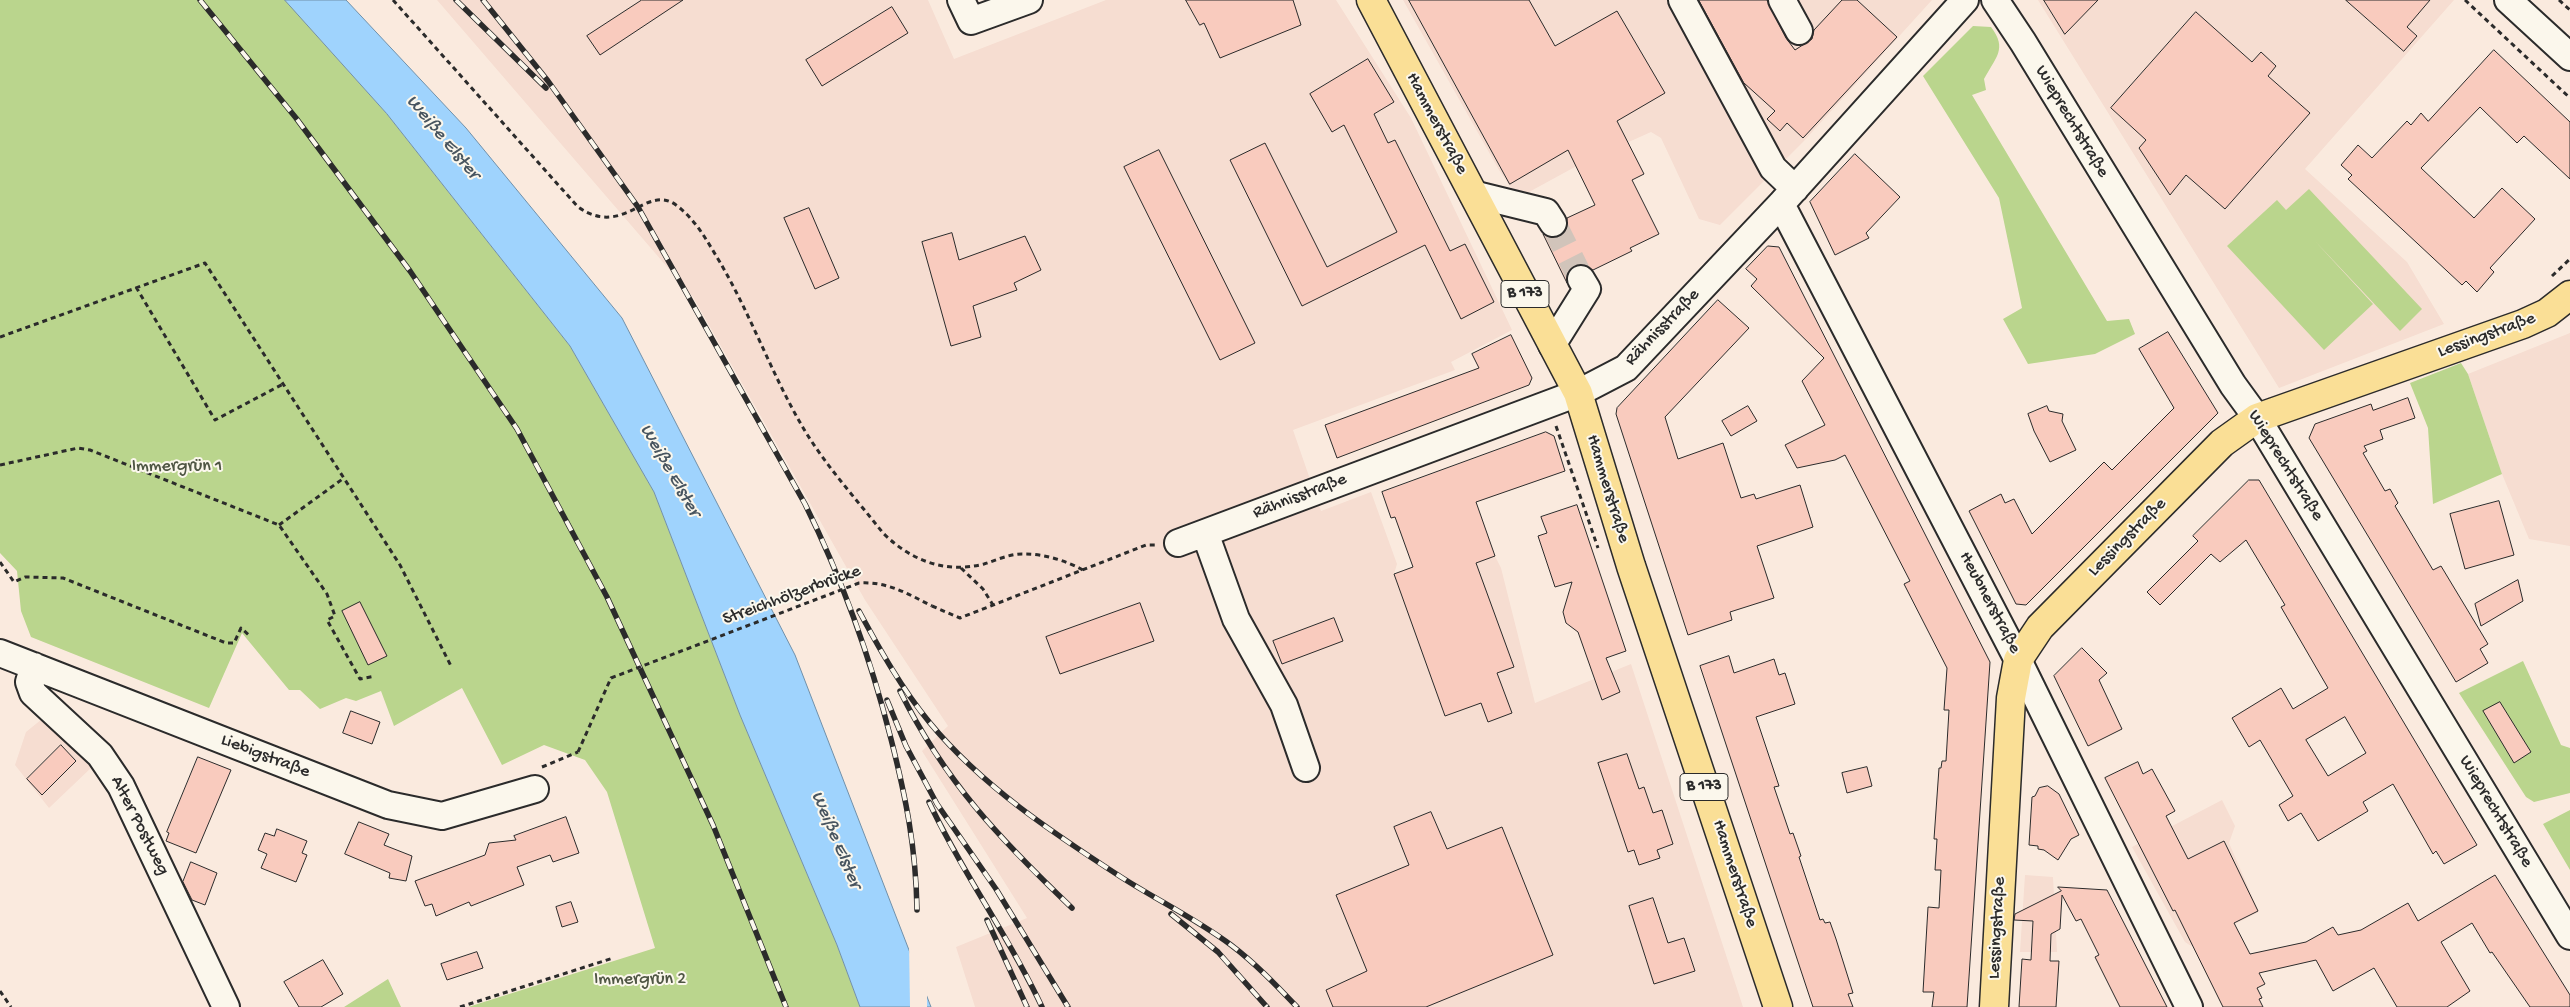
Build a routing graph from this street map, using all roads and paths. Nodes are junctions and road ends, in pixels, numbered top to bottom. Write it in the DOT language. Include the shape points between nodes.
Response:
graph roads {
  1 [pos="393,0"];
  2 [pos="1029,0"];
  3 [pos="1371,0"];
  4 [pos="1682,0"];
  5 [pos="1782,0"];
  6 [pos="1965,0"];
  7 [pos="1994,0"];
  8 [pos="2465,0"];
  9 [pos="2508,0"];
  10 [pos="2559,0"];
  11 [pos="2570,10"];
  12 [pos="966,11"];
  13 [pos="1799,31"];
  14 [pos="2570,57"];
  15 [pos="2570,98"];
  16 [pos="1473,194"];
  17 [pos="1788,196"];
  18 [pos="1552,223"];
  19 [pos="1581,279"];
  20 [pos="136,287"];
  21 [pos="2570,295"];
  22 [pos="0,337"];
  23 [pos="1552,345"];
  24 [pos="285,383"];
  25 [pos="1578,393"];
  26 [pos="2257,418"];
  27 [pos="0,464"];
  28 [pos="344,478"];
  29 [pos="279,525"];
  30 [pos="1205,533"];
  31 [pos="1178,543"];
  32 [pos="0,562"];
  33 [pos="961,568"];
  34 [pos="1083,570"];
  35 [pos="993,605"];
  36 [pos="251,637"];
  37 [pos="0,653"];
  38 [pos="2018,660"];
  39 [pos="34,666"];
  40 [pos="451,666"];
  41 [pos="375,676"];
  42 [pos="1306,768"];
  43 [pos="535,789"];
  44 [pos="2567,922"];
  45 [pos="613,958"];
  46 [pos="0,991"];
  47 [pos="11,1007"];
  48 [pos="226,1007"];
  49 [pos="460,1007"];
  50 [pos="1778,1007"];
  51 [pos="1994,1007"];
  52 [pos="2189,1007"];
  1 -- 33 [label="path" via="578,207 596,216 612,218 621,217 651,200 663,200 674,203 687,214 730,279 787,398 805,431 830,465 898,548 936,565"];
  2 -- 12 [label="street"];
  3 -- 16 [label="main road, Hammerstraße / B 173"];
  4 -- 17 [label="street"];
  5 -- 13 [label="street"];
  6 -- 17 [label="street, Rähnisstraße"];
  7 -- 26 [label="street, Wieprechtstraße" via="2023,42 2232,385"];
  8 -- 15 [label="path"];
  9 -- 14 [label="street"];
  10 -- 11 [label="path"];
  16 -- 18 [label="street" via="1546,212"];
  16 -- 23 [label="main road, Hammerstraße / B 173"];
  17 -- 25 [label="street, Rähnisstraße" via="1626,368"];
  17 -- 38 [label="street, Heubnerstraße"];
  19 -- 23 [label="street" via="1587,289"];
  20 -- 22 [label="path"];
  20 -- 24 [label="path" via="205,263"];
  20 -- 24 [label="path" via="215,420"];
  21 -- 26 [label="main road, Lessingstraße" via="2547,313 2523,324"];
  23 -- 25 [label="main road, Hammerstraße / B 173"];
  24 -- 28 [label="path"];
  25 -- 30 [label="street, Rähnisstraße"];
  25 -- 50 [label="main road, Hammerstraße / B 173" via="1631,566"];
  26 -- 38 [label="main road, Lessingstraße" via="2222,443 2040,627"];
  26 -- 44 [label="street, Wieprechtstraße"];
  27 -- 29 [label="path" via="78,448 90,450"];
  28 -- 29 [label="path"];
  28 -- 40 [label="path" via="400,565"];
  29 -- 41 [label="path" via="327,594 335,616 327,620 360,679"];
  30 -- 31 [label="street, Rähnisstraße"];
  30 -- 42 [label="street" via="1236,619 1284,705"];
  31 -- 34 [label="path, Streichhölzerbrücke" via="1146,546"];
  32 -- 36 [label="path" via="14,582 25,577 63,578 226,643 234,643 241,628"];
  33 -- 34 [label="path" via="1025,554 1070,563"];
  33 -- 35 [label="path" via="983,589"];
  34 -- 35 [label="path, Streichhölzerbrücke"];
  35 -- 43 [label="path, Streichhölzerbrücke, bridge" via="960,618 894,587 859,582 612,678 578,752 533,771"];
  37 -- 39 [label="street, Liebigstraße"];
  38 -- 51 [label="main road, Lessingstraße" via="2011,698"];
  38 -- 52 [label="street, Heubnerstraße"];
  39 -- 43 [label="street, Liebigstraße" via="388,805 442,816"];
  39 -- 48 [label="street, Alter Postweg" via="29,682 33,693 100,754 121,786"];
  45 -- 49 [label="path"];
  46 -- 47 [label="path"];
}
